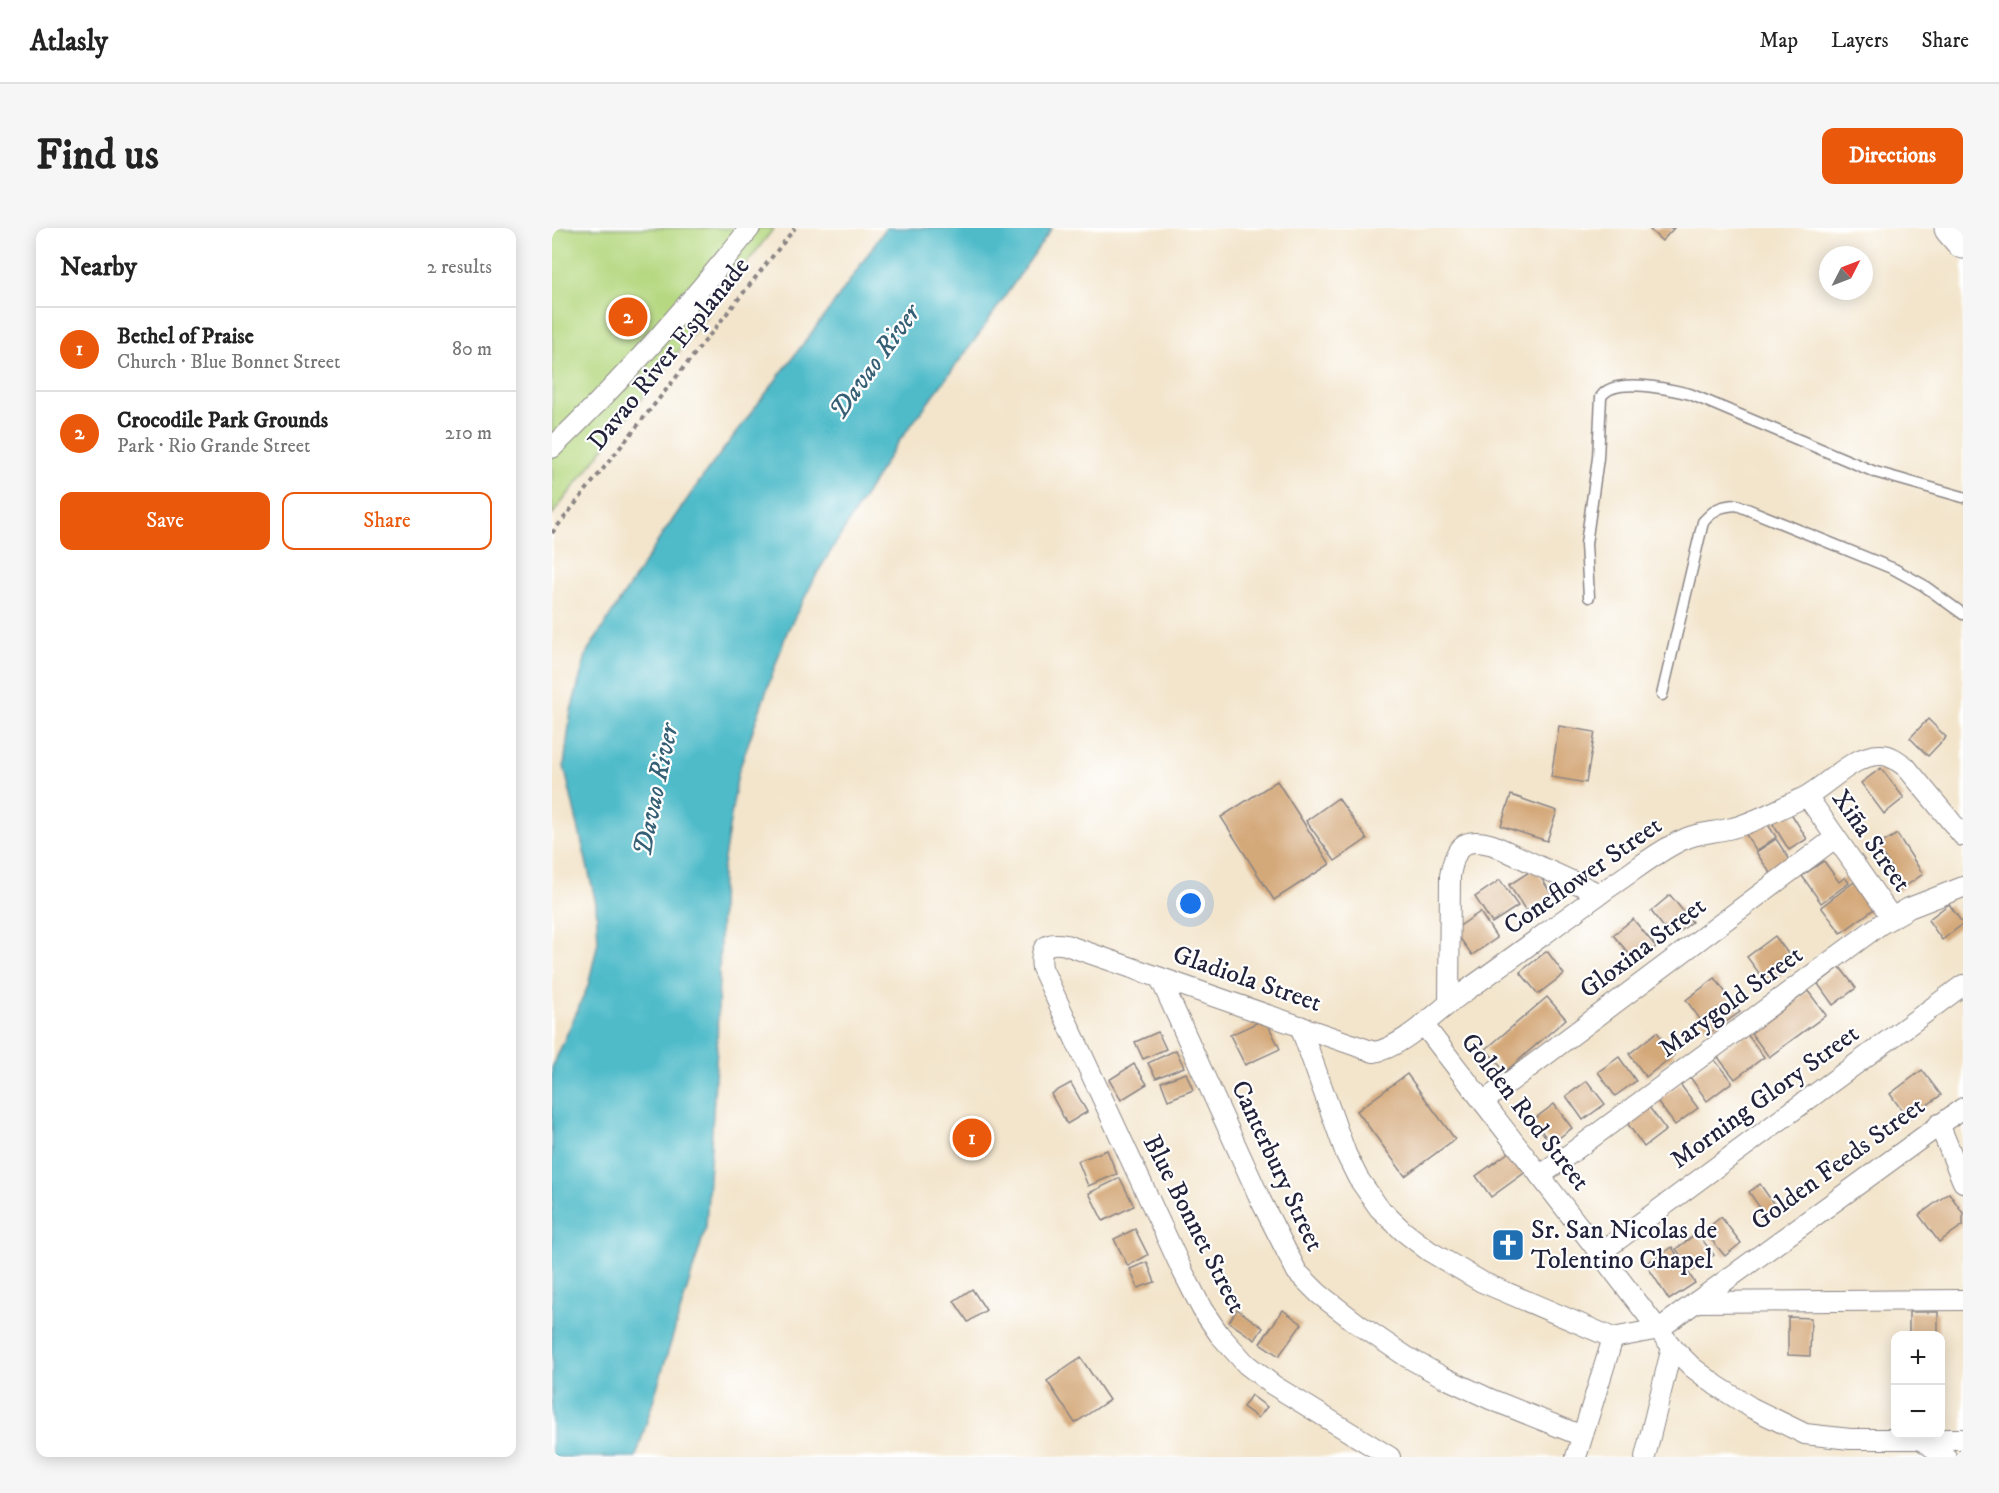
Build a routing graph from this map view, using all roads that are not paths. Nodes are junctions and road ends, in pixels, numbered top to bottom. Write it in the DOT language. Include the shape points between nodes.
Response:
graph roads {
  1 [pos="750,228"];
  2 [pos="1951,228"];
  3 [pos="1963,242"];
  4 [pos="552,448"];
  5 [pos="1963,497"];
  6 [pos="1589,597"];
  7 [pos="1963,614"];
  8 [pos="1662,695"];
  9 [pos="1807,796"];
  10 [pos="1963,836"];
  11 [pos="1835,838"];
  12 [pos="1963,887"];
  13 [pos="1600,894"];
  14 [pos="1892,918"];
  15 [pos="1047,945"];
  16 [pos="1160,978"];
  17 [pos="1963,985"];
  18 [pos="1449,1003"];
  19 [pos="1422,1024"];
  20 [pos="1300,1026"];
  21 [pos="1483,1102"];
  22 [pos="1963,1108"];
  23 [pos="1939,1124"];
  24 [pos="1540,1176"];
  25 [pos="1963,1182"];
  26 [pos="1600,1253"];
  27 [pos="1963,1300"];
  28 [pos="1696,1302"];
  29 [pos="1659,1329"];
  30 [pos="1613,1338"];
  31 [pos="1672,1347"];
  32 [pos="1582,1436"];
  33 [pos="1963,1439"];
  34 [pos="1922,1440"];
  35 [pos="1390,1457"];
  36 [pos="1576,1457"];
  37 [pos="1646,1457"];
  38 [pos="1946,1457"];
  1 -- 4 [label="street" via="635,366"];
  2 -- 3 [label="highway"];
  5 -- 6 [label="lane" via="1875,472 1690,394 1670,389 1611,387 1601,397 1598,458 1586,544"];
  7 -- 8 [label="lane" via="1894,569 1737,505 1722,506 1703,522"];
  9 -- 10 [label="street, Coneflower Street" via="1854,764 1883,755 1896,759 1916,776"];
  9 -- 11 [label="street, Xiña Street"];
  9 -- 13 [label="street, Coneflower Street" via="1733,828 1698,833 1679,841"];
  11 -- 14 [label="street, Xiña Street"];
  11 -- 21 [label="street, Gloxina Street"];
  12 -- 14 [label="street, Marygold Street"];
  13 -- 18 [label="street, Coneflower Street"];
  13 -- 18 [label="street" via="1493,845 1478,840 1467,843 1459,850 1450,876"];
  14 -- 24 [label="street, Marygold Street"];
  15 -- 16 [label="street, Gladiola Street" via="1066,945"];
  15 -- 35 [label="street, Blue Bonnet Street" via="1041,954 1042,968 1202,1309 1219,1334 1255,1371"];
  16 -- 20 [label="street, Gladiola Street"];
  16 -- 32 [label="street, Canterbury Street" via="1297,1272 1318,1294 1407,1357 1490,1399"];
  17 -- 26 [label="street, Morning Glory Street"];
  18 -- 19 [label="street, Coneflower Street"];
  19 -- 20 [label="street, Gladiola Street" via="1395,1045 1374,1052"];
  19 -- 21 [label="street, Golden Rod Street"];
  20 -- 30 [label="street" via="1346,1154 1387,1216 1429,1251 1482,1282"];
  21 -- 24 [label="street, Golden Rod Street"];
  22 -- 23 [label="street, Golden Feeds Street"];
  23 -- 25 [label="street"];
  23 -- 28 [label="street, Golden Feeds Street"];
  24 -- 26 [label="street, Golden Rod Street"];
  26 -- 29 [label="street, Golden Rod Street"];
  27 -- 28 [label="street"];
  28 -- 29 [label="street, Golden Feeds Street"];
  29 -- 30 [label="street"];
  29 -- 31 [label="street, Golden Rod Street"];
  30 -- 32 [label="street"];
  31 -- 34 [label="street, Golden Rod Street" via="1717,1386 1805,1434"];
  31 -- 37 [label="street"];
  32 -- 36 [label="street"];
  33 -- 34 [label="street, Golden Rod Street"];
  34 -- 38 [label="street"];
}
